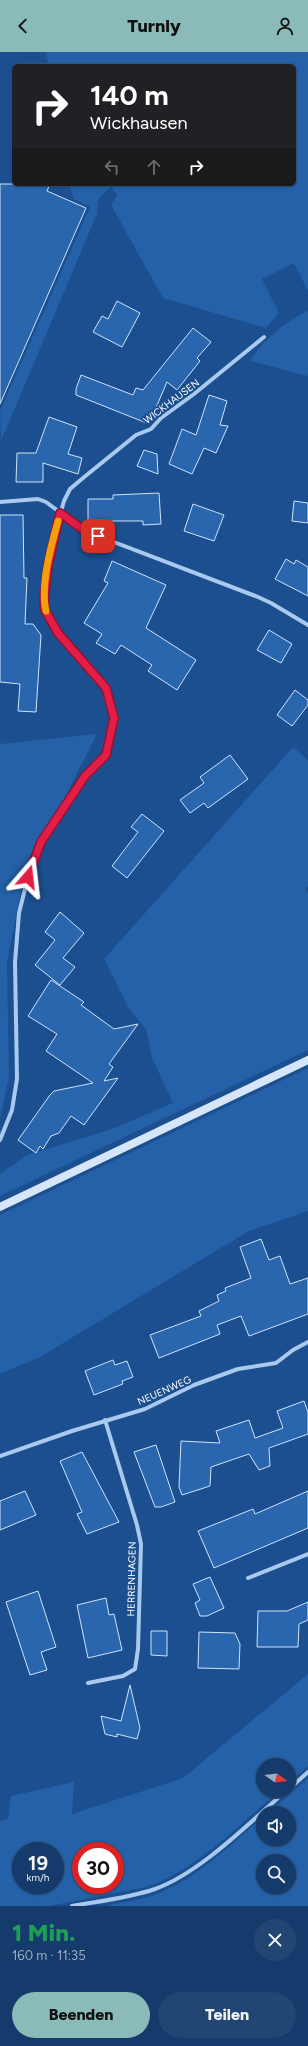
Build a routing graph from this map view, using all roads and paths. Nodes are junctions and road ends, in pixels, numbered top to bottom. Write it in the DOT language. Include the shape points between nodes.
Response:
graph roads {
  1 [pos="264,337"];
  2 [pos="0,502"];
  3 [pos="60,513"];
  4 [pos="308,625"];
  5 [pos="308,1060"];
  6 [pos="0,1140"];
  7 [pos="0,1207"];
  8 [pos="308,1342"];
  9 [pos="105,1420"];
  10 [pos="0,1456"];
  11 [pos="308,1554"];
  12 [pos="248,1578"];
  13 [pos="88,1683"];
  14 [pos="308,1772"];
  15 [pos="296,1783"];
  16 [pos="278,1798"];
  17 [pos="72,1906"];
  1 -- 3 [label="street, WICKHAUSEN" via="161,418 151,429 136,435 83,478 70,490"];
  2 -- 3 [label="street" via="38,499"];
  3 -- 4 [label="street" via="85,531 258,597"];
  3 -- 6 [label="street, WICKHAUSEN" via="48,566 45,610 58,633 106,688 114,718 106,755 85,776 41,842 31,865 19,913 15,962 18,1079 12,1110"];
  5 -- 7 [label="main road"];
  8 -- 9 [label="street, NEUENWEG" via="276,1363 238,1369 194,1385 145,1409"];
  9 -- 10 [label="street, NEUENWEG"];
  9 -- 13 [label="street, HERRENHAGEN" via="141,1544 138,1649 135,1669 124,1676"];
  11 -- 12 [label="street"];
  14 -- 15 [label="street"];
  16 -- 17 [label="street" via="212,1854 171,1882 138,1894"];
}
